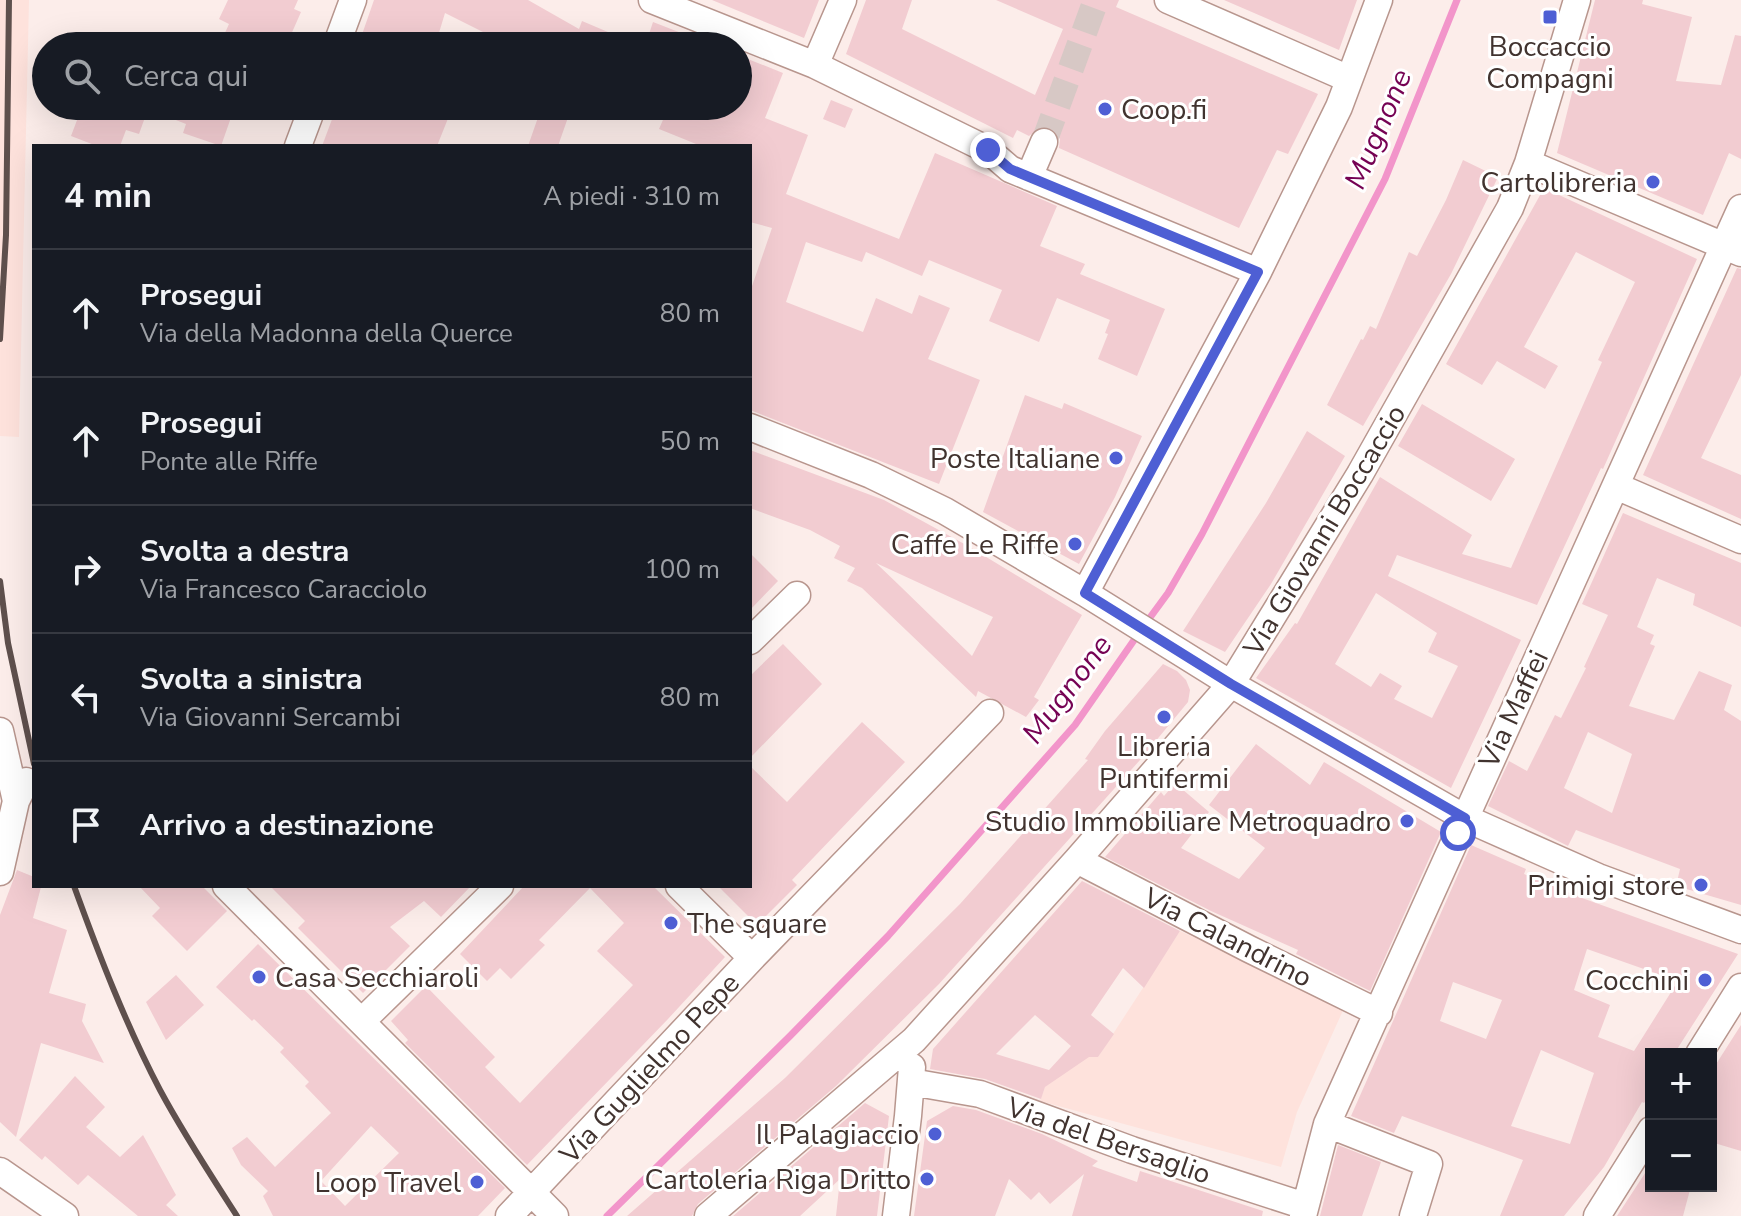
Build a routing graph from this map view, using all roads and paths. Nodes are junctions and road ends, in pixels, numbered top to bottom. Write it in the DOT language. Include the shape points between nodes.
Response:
graph roads {
  1 [pos="353,0"];
  2 [pos="652,0"];
  3 [pos="843,0"];
  4 [pos="1168,0"];
  5 [pos="1379,0"];
  6 [pos="1577,0"];
  7 [pos="341,32"];
  8 [pos="732,32"];
  9 [pos="752,40"];
  10 [pos="815,65"];
  11 [pos="1349,79"];
  12 [pos="308,120"];
  13 [pos="1044,142"];
  14 [pos="299,144"];
  15 [pos="1528,163"];
  16 [pos="1029,177"];
  17 [pos="1741,208"];
  18 [pos="1732,249"];
  19 [pos="1258,272"];
  20 [pos="752,428"];
  21 [pos="1616,486"];
  22 [pos="1741,540"];
  23 [pos="797,595"];
  24 [pos="1095,599"];
  25 [pos="752,639"];
  26 [pos="1231,684"];
  27 [pos="990,713"];
  28 [pos="0,731"];
  29 [pos="1465,818"];
  30 [pos="1077,860"];
  31 [pos="0,872"];
  32 [pos="228,888"];
  33 [pos="498,888"];
  34 [pos="681,888"];
  35 [pos="1741,930"];
  36 [pos="752,958"];
  37 [pos="1741,987"];
  38 [pos="1379,1013"];
  39 [pos="363,1020"];
  40 [pos="914,1040"];
  41 [pos="1703,1048"];
  42 [pos="911,1082"];
  43 [pos="1327,1124"];
  44 [pos="1645,1140"];
  45 [pos="0,1171"];
  46 [pos="532,1193"];
  47 [pos="1304,1211"];
  48 [pos="554,1215"];
  49 [pos="65,1216"];
  50 [pos="509,1216"];
  51 [pos="708,1216"];
  52 [pos="896,1216"];
  53 [pos="1413,1216"];
  54 [pos="1597,1216"];
  1 -- 7 [label="street"];
  2 -- 8 [label="street"];
  3 -- 10 [label="street"];
  4 -- 11 [label="street"];
  5 -- 11 [label="street"];
  6 -- 15 [label="street, Via Giovanni Boccaccio"];
  9 -- 10 [label="street"];
  10 -- 16 [label="street" via="988,150"];
  11 -- 19 [label="street"];
  12 -- 14 [label="street"];
  13 -- 16 [label="street"];
  15 -- 18 [label="street"];
  15 -- 26 [label="street, Via Giovanni Boccaccio" via="1510,208 1360,474"];
  16 -- 19 [label="street"];
  17 -- 18 [label="street, Via Maffei"];
  18 -- 21 [label="street, Via Maffei"];
  19 -- 24 [label="street"];
  20 -- 24 [label="street" via="831,457 945,511"];
  21 -- 22 [label="street"];
  21 -- 29 [label="street, Via Maffei"];
  23 -- 25 [label="street"];
  24 -- 26 [label="street"];
  26 -- 29 [label="street"];
  26 -- 30 [label="street, Via Giovanni Boccaccio"];
  27 -- 36 [label="street, Via Guglielmo Pepe"];
  28 -- 31 [label="street" via="21,791"];
  29 -- 35 [label="street" via="1598,877"];
  29 -- 38 [label="street, Via Maffei"];
  30 -- 38 [label="street, Via Calandrino"];
  30 -- 40 [label="street, Via Giovanni Boccaccio"];
  32 -- 39 [label="street"];
  33 -- 39 [label="street"];
  34 -- 36 [label="street"];
  36 -- 46 [label="street, Via Guglielmo Pepe"];
  37 -- 41 [label="street"];
  38 -- 43 [label="street, Via Maffei"];
  39 -- 46 [label="street"];
  40 -- 42 [label="street"];
  40 -- 51 [label="street, Via Giovanni Boccaccio"];
  42 -- 47 [label="street, Via del Bersaglio" via="980,1094"];
  42 -- 52 [label="street"];
  43 -- 47 [label="street, Via Maffei"];
  43 -- 53 [label="street" via="1429,1164"];
  44 -- 54 [label="street"];
  45 -- 49 [label="street"];
  46 -- 48 [label="street"];
  46 -- 50 [label="street, Via Guglielmo Pepe"];
}
